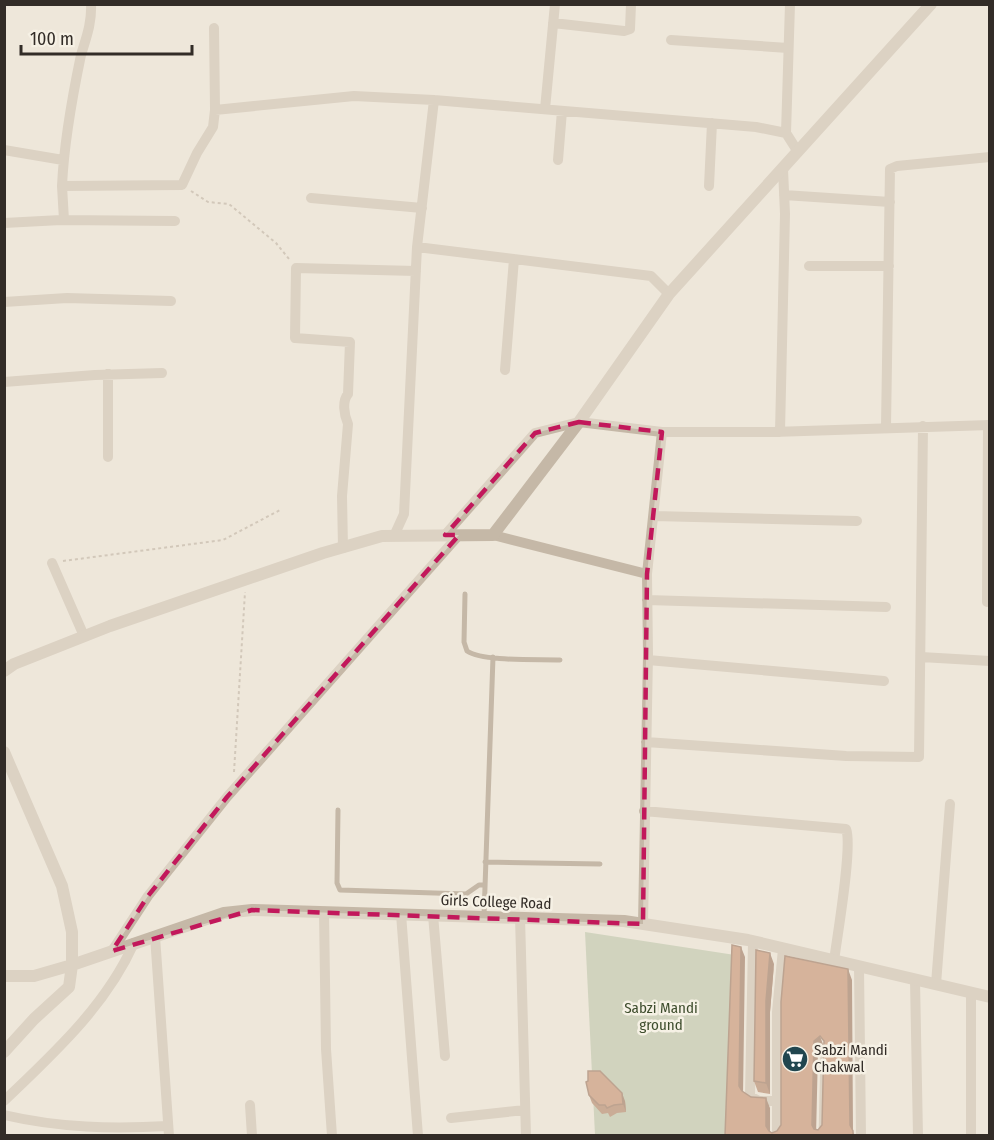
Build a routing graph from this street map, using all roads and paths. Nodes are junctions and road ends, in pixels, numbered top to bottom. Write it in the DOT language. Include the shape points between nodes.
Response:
graph roads {
  1 [pos="91,4"];
  2 [pos="555,4"];
  3 [pos="631,4"];
  4 [pos="790,4"];
  5 [pos="931,4"];
  6 [pos="553,23"];
  7 [pos="213,28"];
  8 [pos="672,40"];
  9 [pos="788,48"];
  10 [pos="434,100"];
  11 [pos="545,109"];
  12 [pos="215,110"];
  13 [pos="561,111"];
  14 [pos="712,123"];
  15 [pos="786,133"];
  16 [pos="4,150"];
  17 [pos="798,152"];
  18 [pos="990,157"];
  19 [pos="63,160"];
  20 [pos="558,160"];
  21 [pos="783,169"];
  22 [pos="182,185"];
  23 [pos="62,186"];
  24 [pos="709,186"];
  25 [pos="784,195"];
  26 [pos="311,198"];
  27 [pos="890,202"];
  28 [pos="422,208"];
  29 [pos="64,220"];
  30 [pos="176,221"];
  31 [pos="4,223"];
  32 [pos="417,247"];
  33 [pos="514,259"];
  34 [pos="809,266"];
  35 [pos="889,266"];
  36 [pos="296,268"];
  37 [pos="416,271"];
  38 [pos="669,294"];
  39 [pos="171,301"];
  40 [pos="4,302"];
  41 [pos="505,370"];
  42 [pos="162,373"];
  43 [pos="108,374"];
  44 [pos="4,382"];
  45 [pos="579,422"];
  46 [pos="989,425"];
  47 [pos="923,426"];
  48 [pos="886,428"];
  49 [pos="662,432"];
  50 [pos="780,432"];
  51 [pos="108,457"];
  52 [pos="282,509"];
  53 [pos="654,516"];
  54 [pos="857,521"];
  55 [pos="446,535"];
  56 [pos="459,535"];
  57 [pos="493,535"];
  58 [pos="394,536"];
  59 [pos="343,548"];
  60 [pos="52,563"];
  61 [pos="647,574"];
  62 [pos="245,580"];
  63 [pos="465,594"];
  64 [pos="647,600"];
  65 [pos="987,602"];
  66 [pos="886,607"];
  67 [pos="84,636"];
  68 [pos="493,657"];
  69 [pos="921,657"];
  70 [pos="560,660"];
  71 [pos="648,660"];
  72 [pos="990,661"];
  73 [pos="4,671"];
  74 [pos="884,681"];
  75 [pos="646,742"];
  76 [pos="4,752"];
  77 [pos="232,791"];
  78 [pos="950,804"];
  79 [pos="338,810"];
  80 [pos="644,812"];
  81 [pos="485,862"];
  82 [pos="600,864"];
  83 [pos="484,885"];
  84 [pos="324,912"];
  85 [pos="401,914"];
  86 [pos="433,915"];
  87 [pos="484,916"];
  88 [pos="520,917"];
  89 [pos="644,924"];
  90 [pos="155,936"];
  91 [pos="753,942"];
  92 [pos="134,943"];
  93 [pos="783,949"];
  94 [pos="112,951"];
  95 [pos="834,961"];
  96 [pos="72,965"];
  97 [pos="859,967"];
  98 [pos="4,976"];
  99 [pos="915,980"];
  100 [pos="936,984"];
  101 [pos="971,993"];
  102 [pos="990,997"];
  103 [pos="4,1052"];
  104 [pos="823,1052"];
  105 [pos="445,1056"];
  106 [pos="4,1101"];
  107 [pos="777,1101"];
  108 [pos="250,1106"];
  109 [pos="525,1110"];
  110 [pos="4,1115"];
  111 [pos="451,1118"];
  112 [pos="168,1131"];
  113 [pos="252,1136"];
  114 [pos="332,1136"];
  115 [pos="418,1136"];
  116 [pos="526,1136"];
  117 [pos="777,1136"];
  118 [pos="821,1136"];
  119 [pos="861,1136"];
  120 [pos="918,1136"];
  121 [pos="971,1136"];
  1 -- 19 [label="street" via="92,19"];
  2 -- 6 [label="street"];
  3 -- 6 [label="street" via="630,29 624,31"];
  4 -- 9 [label="street"];
  5 -- 17 [label="street"];
  6 -- 11 [label="street"];
  7 -- 12 [label="street"];
  8 -- 9 [label="street"];
  9 -- 15 [label="street"];
  10 -- 11 [label="street"];
  10 -- 12 [label="street" via="354,96"];
  10 -- 28 [label="street"];
  11 -- 13 [label="street"];
  12 -- 22 [label="street" via="213,128"];
  13 -- 14 [label="street"];
  13 -- 20 [label="street"];
  14 -- 15 [label="street"];
  14 -- 24 [label="street"];
  15 -- 17 [label="street"];
  16 -- 19 [label="street"];
  17 -- 21 [label="street"];
  18 -- 27 [label="street" via="890,169"];
  19 -- 23 [label="street"];
  21 -- 25 [label="street"];
  21 -- 38 [label="street"];
  22 -- 23 [label="street"];
  22 -- 36 [label="path" via="208,202 230,204 276,243"];
  23 -- 29 [label="street"];
  25 -- 27 [label="street"];
  25 -- 50 [label="street"];
  26 -- 28 [label="street"];
  27 -- 35 [label="street"];
  28 -- 32 [label="street"];
  29 -- 30 [label="street"];
  29 -- 31 [label="street"];
  32 -- 33 [label="street"];
  32 -- 37 [label="street"];
  33 -- 38 [label="street" via="651,276"];
  33 -- 41 [label="street"];
  34 -- 35 [label="street"];
  35 -- 48 [label="street"];
  36 -- 37 [label="street"];
  36 -- 59 [label="street" via="295,339 350,342 345,398 348,424 342,496"];
  37 -- 58 [label="street" via="404,514"];
  38 -- 45 [label="street"];
  39 -- 40 [label="street" via="67,298"];
  42 -- 43 [label="street"];
  43 -- 44 [label="street"];
  43 -- 51 [label="street"];
  45 -- 49 [label="street"];
  45 -- 55 [label="street" via="535,433"];
  45 -- 57 [label="street"];
  46 -- 47 [label="street"];
  46 -- 65 [label="street"];
  47 -- 48 [label="street"];
  47 -- 69 [label="street"];
  48 -- 50 [label="street"];
  49 -- 50 [label="street"];
  49 -- 53 [label="street"];
  52 -- 60 [label="path" via="222,540"];
  53 -- 54 [label="street"];
  53 -- 61 [label="street"];
  55 -- 56 [label="street"];
  55 -- 58 [label="street"];
  56 -- 57 [label="street"];
  56 -- 77 [label="street"];
  57 -- 61 [label="street"];
  58 -- 59 [label="street"];
  59 -- 62 [label="street"];
  60 -- 67 [label="street"];
  61 -- 64 [label="street"];
  62 -- 67 [label="street"];
  62 -- 77 [label="path"];
  63 -- 68 [label="lane" via="467,651"];
  64 -- 66 [label="street"];
  64 -- 71 [label="street"];
  67 -- 73 [label="street"];
  68 -- 70 [label="lane"];
  68 -- 81 [label="lane"];
  69 -- 72 [label="street"];
  69 -- 75 [label="street" via="919,757 846,756"];
  71 -- 74 [label="street"];
  71 -- 75 [label="street"];
  75 -- 80 [label="street"];
  76 -- 96 [label="street" via="62,886 72,932"];
  77 -- 94 [label="street" via="148,896"];
  78 -- 100 [label="street"];
  79 -- 83 [label="lane" via="340,890 466,894"];
  80 -- 89 [label="street"];
  80 -- 95 [label="street" via="846,829"];
  81 -- 82 [label="lane"];
  81 -- 83 [label="lane"];
  83 -- 87 [label="lane"];
  84 -- 85 [label="street, Girls College Road"];
  84 -- 90 [label="street, Girls College Road" via="224,913"];
  84 -- 114 [label="street"];
  85 -- 86 [label="street, Girls College Road"];
  85 -- 115 [label="street"];
  86 -- 87 [label="street, Girls College Road"];
  86 -- 105 [label="street"];
  87 -- 88 [label="street, Girls College Road"];
  88 -- 89 [label="street, Girls College Road"];
  88 -- 109 [label="street"];
  89 -- 91 [label="street, Girls College Road"];
  90 -- 92 [label="street, Girls College Road"];
  90 -- 112 [label="street"];
  91 -- 93 [label="street, Girls College Road"];
  91 -- 107 [label="street" via="750,1096 759,1101"];
  92 -- 94 [label="street, Girls College Road"];
  92 -- 106 [label="street" via="116,976 72,1033"];
  93 -- 95 [label="street, Girls College Road"];
  93 -- 107 [label="street" via="777,1012"];
  94 -- 96 [label="street, Girls College Road"];
  95 -- 97 [label="street, Girls College Road"];
  96 -- 98 [label="street, Girls College Road" via="34,976"];
  96 -- 103 [label="street" via="69,987"];
  97 -- 99 [label="street, Girls College Road"];
  97 -- 119 [label="street"];
  99 -- 100 [label="street, Girls College Road"];
  99 -- 120 [label="street"];
  100 -- 101 [label="street, Girls College Road"];
  101 -- 102 [label="street, Girls College Road"];
  101 -- 121 [label="street"];
  104 -- 118 [label="lane"];
  107 -- 117 [label="street"];
  108 -- 113 [label="street"];
  109 -- 111 [label="street"];
  109 -- 116 [label="street"];
  110 -- 112 [label="street" via="57,1126"];
}
